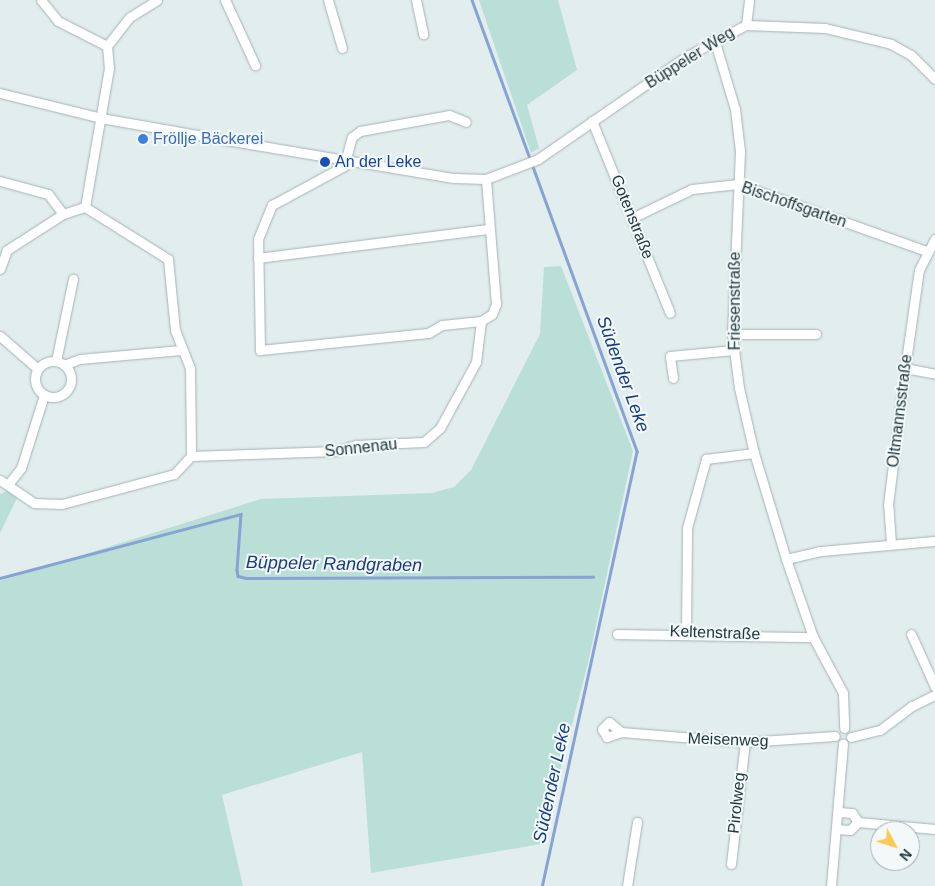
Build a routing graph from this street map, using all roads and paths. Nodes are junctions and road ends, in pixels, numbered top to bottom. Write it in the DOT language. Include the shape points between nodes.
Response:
graph roads {
  1 [pos="41,0"];
  2 [pos="157,0"];
  3 [pos="226,0"];
  4 [pos="328,0"];
  5 [pos="416,0"];
  6 [pos="750,0"];
  7 [pos="746,25"];
  8 [pos="423,34"];
  9 [pos="714,39"];
  10 [pos="107,46"];
  11 [pos="342,48"];
  12 [pos="256,65"];
  13 [pos="935,79"];
  14 [pos="0,93"];
  15 [pos="101,118"];
  16 [pos="592,121"];
  17 [pos="466,122"];
  18 [pos="348,160"];
  19 [pos="486,178"];
  20 [pos="0,181"];
  21 [pos="738,184"];
  22 [pos="85,207"];
  23 [pos="63,214"];
  24 [pos="634,217"];
  25 [pos="489,229"];
  26 [pos="935,239"];
  27 [pos="4,248"];
  28 [pos="926,251"];
  29 [pos="258,258"];
  30 [pos="0,269"];
  31 [pos="73,279"];
  32 [pos="670,312"];
  33 [pos="481,322"];
  34 [pos="732,334"];
  35 [pos="816,334"];
  36 [pos="0,336"];
  37 [pos="181,350"];
  38 [pos="734,350"];
  39 [pos="60,363"];
  40 [pos="905,368"];
  41 [pos="38,369"];
  42 [pos="935,374"];
  43 [pos="672,378"];
  44 [pos="44,395"];
  45 [pos="754,454"];
  46 [pos="191,456"];
  47 [pos="0,480"];
  48 [pos="10,482"];
  49 [pos="935,541"];
  50 [pos="891,544"];
  51 [pos="786,559"];
  52 [pos="686,631"];
  53 [pos="617,634"];
  54 [pos="911,634"];
  55 [pos="813,637"];
  56 [pos="935,687"];
  57 [pos="935,695"];
  58 [pos="844,728"];
  59 [pos="622,732"];
  60 [pos="835,736"];
  61 [pos="852,737"];
  62 [pos="745,742"];
  63 [pos="843,744"];
  64 [pos="838,812"];
  65 [pos="638,822"];
  66 [pos="858,822"];
  67 [pos="836,829"];
  68 [pos="935,829"];
  69 [pos="731,864"];
  70 [pos="627,886"];
  71 [pos="830,886"];
  1 -- 10 [label="street" via="58,21"];
  2 -- 10 [label="street" via="130,17"];
  3 -- 12 [label="street"];
  4 -- 11 [label="street"];
  5 -- 8 [label="street"];
  6 -- 7 [label="street"];
  7 -- 9 [label="street, Büppeler Weg"];
  7 -- 13 [label="street, Büppeler Weg" via="825,28 891,44 911,55"];
  9 -- 16 [label="street, Büppeler Weg"];
  9 -- 21 [label="street, Friesenstraße" via="735,109"];
  10 -- 15 [label="street"];
  14 -- 15 [label="street, Büppeler Weg"];
  15 -- 18 [label="street, Büppeler Weg"];
  15 -- 22 [label="street"];
  16 -- 19 [label="street, Büppeler Weg" via="539,158"];
  16 -- 24 [label="street, Gotenstraße"];
  17 -- 18 [label="street" via="449,115 360,132 352,138"];
  18 -- 19 [label="street, Büppeler Weg" via="454,178"];
  18 -- 29 [label="street" via="272,205 258,239"];
  19 -- 25 [label="street"];
  20 -- 23 [label="street" via="48,194"];
  21 -- 24 [label="street, Bischoffsgarten" via="692,189"];
  21 -- 28 [label="street, Bischoffsgarten"];
  21 -- 34 [label="street, Friesenstraße"];
  22 -- 23 [label="street"];
  22 -- 37 [label="street" via="168,259 175,330"];
  23 -- 27 [label="street"];
  24 -- 32 [label="street, Gotenstraße"];
  25 -- 29 [label="street"];
  25 -- 33 [label="street" via="496,304 492,314"];
  26 -- 28 [label="street, Oltmannsstraße"];
  27 -- 30 [label="street"];
  28 -- 40 [label="street, Oltmannsstraße"];
  29 -- 33 [label="street" via="260,350 428,333 442,325"];
  31 -- 39 [label="street"];
  33 -- 46 [label="street, Sonnenau" via="476,362 440,428 424,442 356,445 336,451"];
  34 -- 35 [label="street"];
  34 -- 38 [label="street, Friesenstraße"];
  36 -- 41 [label="street"];
  37 -- 39 [label="street"];
  37 -- 46 [label="street" via="190,368"];
  38 -- 43 [label="street" via="670,356"];
  38 -- 45 [label="street, Friesenstraße"];
  39 -- 41 [label="street"];
  39 -- 44 [label="street" via="71,381 68,389 61,395"];
  40 -- 42 [label="street"];
  40 -- 50 [label="street, Oltmannsstraße" via="888,505"];
  41 -- 44 [label="street" via="35,383"];
  44 -- 48 [label="street" via="21,468"];
  45 -- 51 [label="street, Friesenstraße"];
  45 -- 52 [label="street" via="706,459 687,528"];
  46 -- 47 [label="street" via="174,474 62,504 34,503"];
  49 -- 50 [label="street"];
  50 -- 51 [label="street"];
  51 -- 55 [label="street, Friesenstraße"];
  52 -- 53 [label="street, Keltenstraße"];
  52 -- 55 [label="street, Keltenstraße"];
  54 -- 56 [label="street"];
  55 -- 58 [label="street, Friesenstraße" via="843,693"];
  57 -- 61 [label="street" via="912,706 880,730"];
  58 -- 60 [label="street"];
  58 -- 61 [label="street"];
  59 -- 62 [label="street, Meisenweg"];
  60 -- 62 [label="street, Meisenweg"];
  60 -- 63 [label="street"];
  61 -- 63 [label="street"];
  62 -- 69 [label="street, Pirolweg"];
  63 -- 64 [label="street"];
  64 -- 66 [label="street" via="852,813"];
  64 -- 67 [label="street"];
  65 -- 70 [label="street"];
  66 -- 67 [label="street" via="850,830"];
  66 -- 68 [label="street"];
  67 -- 71 [label="street"];
}
